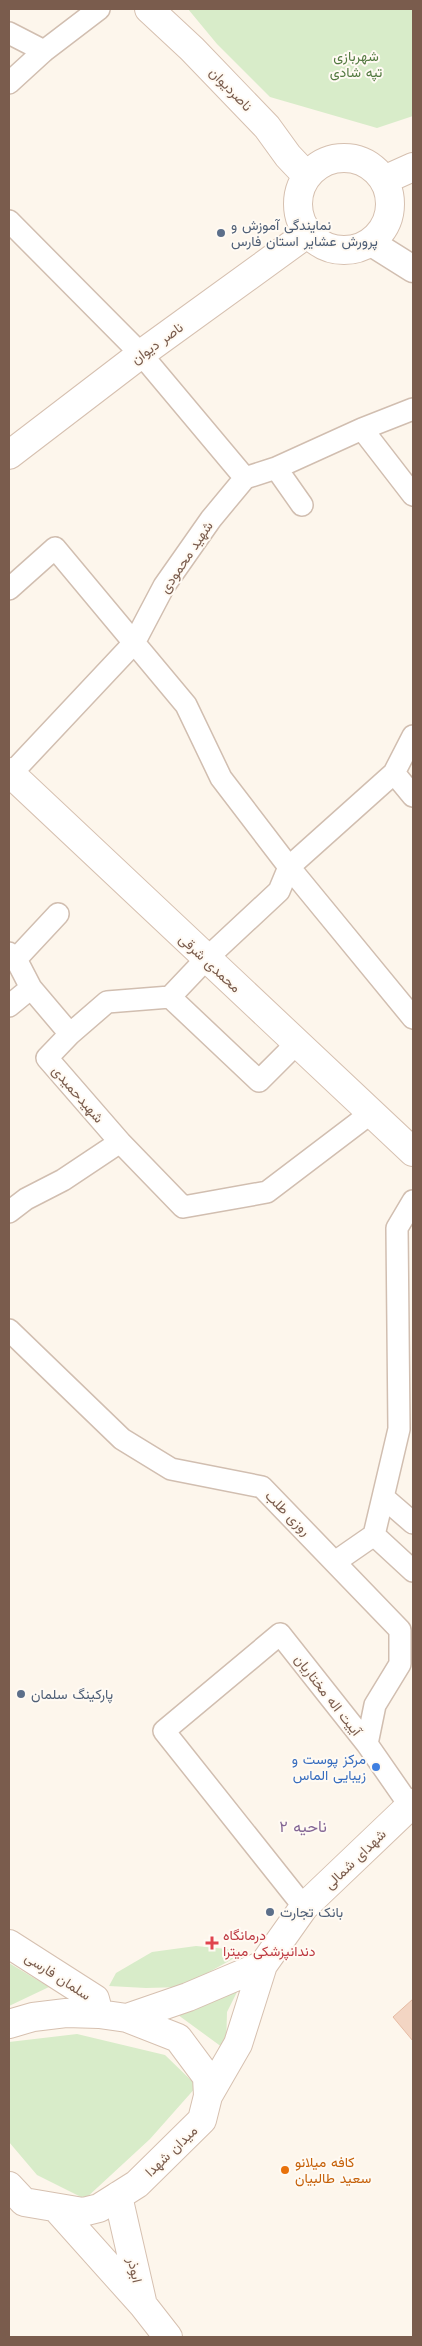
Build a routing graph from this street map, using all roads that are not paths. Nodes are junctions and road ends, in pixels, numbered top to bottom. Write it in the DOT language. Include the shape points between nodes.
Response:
graph roads {
  1 [pos="100,9"];
  2 [pos="149,9"];
  3 [pos="9,33"];
  4 [pos="44,51"];
  5 [pos="9,83"];
  6 [pos="413,167"];
  7 [pos="306,175"];
  8 [pos="384,180"];
  9 [pos="9,221"];
  10 [pos="308,233"];
  11 [pos="370,242"];
  12 [pos="413,269"];
  13 [pos="141,354"];
  14 [pos="413,409"];
  15 [pos="362,429"];
  16 [pos="9,455"];
  17 [pos="276,468"];
  18 [pos="245,478"];
  19 [pos="413,495"];
  20 [pos="302,505"];
  21 [pos="9,589"];
  22 [pos="134,643"];
  23 [pos="413,736"];
  24 [pos="394,773"];
  25 [pos="9,774"];
  26 [pos="413,796"];
  27 [pos="289,867"];
  28 [pos="58,914"];
  29 [pos="12,956"];
  30 [pos="206,958"];
  31 [pos="31,988"];
  32 [pos="170,997"];
  33 [pos="9,1006"];
  34 [pos="413,1018"];
  35 [pos="70,1034"];
  36 [pos="297,1043"];
  37 [pos="372,1113"];
  38 [pos="120,1142"];
  39 [pos="413,1152"];
  40 [pos="413,1201"];
  41 [pos="9,1212"];
  42 [pos="9,1330"];
  43 [pos="384,1497"];
  44 [pos="413,1523"];
  45 [pos="374,1535"];
  46 [pos="335,1562"];
  47 [pos="413,1572"];
  48 [pos="367,1744"];
  49 [pos="412,1805"];
  50 [pos="304,1907"];
  51 [pos="9,1944"];
  52 [pos="263,1965"];
  53 [pos="99,2014"];
  54 [pos="127,2018"];
  55 [pos="9,2024"];
  56 [pos="208,2096"];
  57 [pos="9,2186"];
  58 [pos="118,2196"];
  59 [pos="57,2209"];
  60 [pos="143,2305"];
  61 [pos="168,2337"];
  1 -- 4 [label="street"];
  2 -- 7 [label="main road, ناصردیوان" via="267,127"];
  3 -- 4 [label="street"];
  4 -- 5 [label="street"];
  6 -- 8 [label="main road"];
  7 -- 8 [label="main road" via="332,159 347,158 374,168"];
  7 -- 10 [label="main road" via="297,202 300,220"];
  8 -- 11 [label="main road" via="390,193 389,216 378,236"];
  9 -- 13 [label="street"];
  10 -- 11 [label="main road" via="320,244 334,250 350,251"];
  10 -- 13 [label="main road, ناصر دیوان"];
  11 -- 12 [label="street"];
  13 -- 16 [label="main road, ناصر دیوان"];
  13 -- 18 [label="street"];
  14 -- 15 [label="street"];
  15 -- 17 [label="street"];
  15 -- 19 [label="street"];
  17 -- 18 [label="street"];
  17 -- 20 [label="street"];
  18 -- 22 [label="street, شهید محمودی" via="211,519 164,586"];
  21 -- 22 [label="street" via="55,548"];
  22 -- 25 [label="street, شهید محمودی"];
  22 -- 27 [label="street" via="186,705 221,778"];
  23 -- 24 [label="street"];
  24 -- 26 [label="street"];
  24 -- 27 [label="street"];
  25 -- 30 [label="main road, محمدی شرقی"];
  27 -- 30 [label="street" via="279,891"];
  27 -- 34 [label="street"];
  28 -- 29 [label="street"];
  29 -- 31 [label="street"];
  30 -- 32 [label="street"];
  30 -- 36 [label="main road, محمدی شرقی"];
  31 -- 33 [label="street"];
  31 -- 35 [label="street"];
  32 -- 35 [label="street" via="107,1002"];
  32 -- 36 [label="street" via="259,1081"];
  35 -- 38 [label="street, شهیدحمیدی" via="46,1058"];
  36 -- 37 [label="main road, محمدی شرقی"];
  37 -- 38 [label="street" via="267,1192 183,1207"];
  37 -- 39 [label="main road, محمدی شرقی"];
  38 -- 41 [label="street"];
  40 -- 43 [label="street" via="397,1228 399,1429"];
  42 -- 46 [label="street, روزی طلب" via="122,1439 171,1469 262,1487"];
  43 -- 44 [label="street"];
  43 -- 45 [label="street"];
  45 -- 46 [label="street"];
  45 -- 47 [label="street"];
  46 -- 48 [label="street, روزی طلب" via="400,1630 400,1664 375,1705"];
  48 -- 49 [label="street, آییت اله مختاریان"];
  48 -- 50 [label="street, آییت اله مختاریان" via="280,1634 164,1731"];
  49 -- 50 [label="main road, شهدای شمالی"];
  50 -- 52 [label="main road, شهدای شمالی"];
  51 -- 53 [label="main road, سلمان فارسی" via="95,1999"];
  52 -- 54 [label="main road" via="188,1998"];
  52 -- 56 [label="main road" via="238,2044"];
  53 -- 54 [label="main road, میدان شهدا"];
  53 -- 55 [label="main road, میدان شهدا" via="66,2013"];
  54 -- 56 [label="main road, میدان شهدا" via="178,2038 206,2076"];
  56 -- 58 [label="main road, میدان شهدا" via="202,2120 138,2184"];
  57 -- 59 [label="main road, میدان شهدا" via="24,2202"];
  58 -- 59 [label="main road, میدان شهدا" via="99,2208 82,2212"];
  58 -- 60 [label="main road, ابوذر"];
  59 -- 60 [label="main road"];
  60 -- 61 [label="main road, ابوذر"];
}
